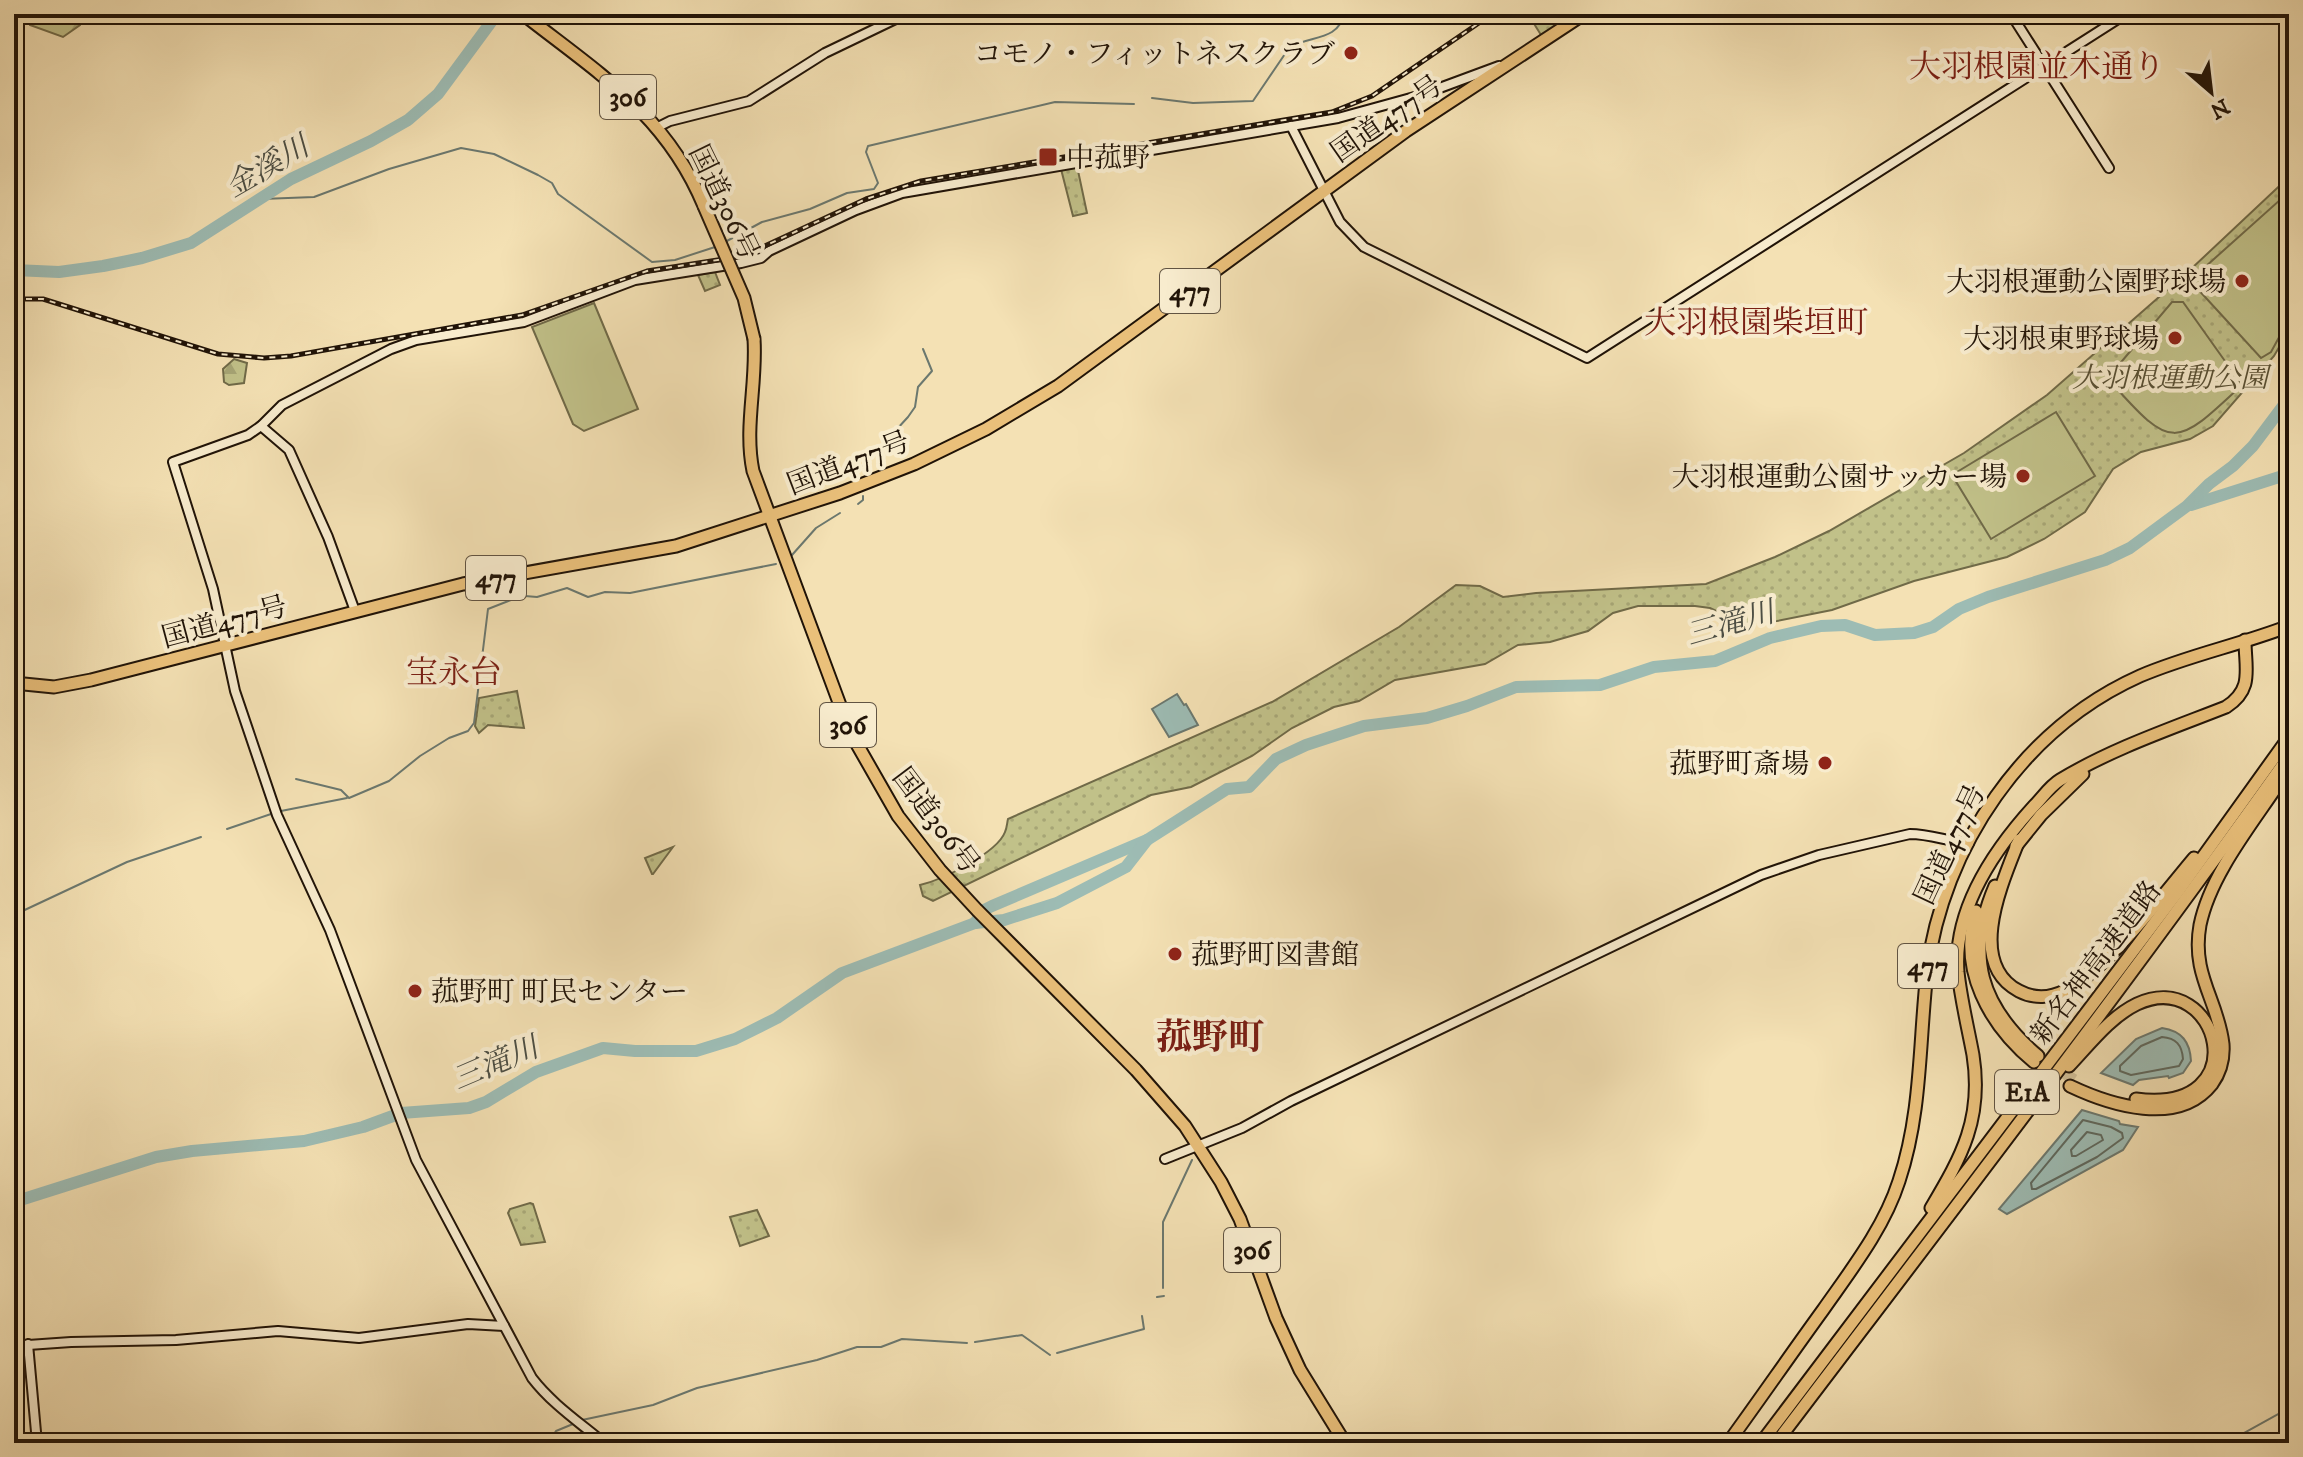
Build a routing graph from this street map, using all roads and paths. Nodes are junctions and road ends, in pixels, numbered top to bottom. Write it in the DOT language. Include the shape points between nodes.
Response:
graph roads {
  1 [pos="523,14"];
  2 [pos="906,14"];
  3 [pos="1584,14"];
  4 [pos="2011,14"];
  5 [pos="2126,14"];
  6 [pos="1507,65"];
  7 [pos="2044,66"];
  8 [pos="1291,126"];
  9 [pos="658,127"];
  10 [pos="2109,168"];
  11 [pos="1324,192"];
  12 [pos="261,426"];
  13 [pos="768,517"];
  14 [pos="355,611"];
  15 [pos="2289,626"];
  16 [pos="2245,640"];
  17 [pos="224,646"];
  18 [pos="14,683"];
  19 [pos="2289,737"];
  20 [pos="2289,756"];
  21 [pos="2289,767"];
  22 [pos="2239,807"];
  23 [pos="2015,836"];
  24 [pos="1969,843"];
  25 [pos="2036,1059"];
  26 [pos="2040,1095"];
  27 [pos="1199,1147"];
  28 [pos="1165,1159"];
  29 [pos="1871,1294"];
  30 [pos="504,1326"];
  31 [pos="28,1344"];
  32 [pos="14,1346"];
  33 [pos="37,1443"];
  34 [pos="604,1443"];
  35 [pos="1345,1443"];
  36 [pos="1728,1443"];
  37 [pos="1761,1443"];
  38 [pos="1776,1443"];
  1 -- 9 [label="highway, 国道306号 / 306"];
  2 -- 9 [label="street" via="825,53 749,101"];
  3 -- 6 [label="highway, 国道477号 / 477"];
  4 -- 7 [label="street"];
  5 -- 7 [label="street"];
  6 -- 8 [label="street" via="1380,107"];
  6 -- 11 [label="highway, 国道477号 / 477"];
  7 -- 10 [label="street"];
  7 -- 11 [label="street" via="1587,358 1364,247 1340,222"];
  8 -- 11 [label="street"];
  8 -- 12 [label="street" via="902,193 751,261 635,280 524,322 391,349 282,405"];
  9 -- 13 [label="highway, 国道306号 / 306, bridge" via="686,167 744,298 755,371 748,441"];
  11 -- 13 [label="highway, 国道477号 / 477" via="1030,404 914,464"];
  12 -- 14 [label="street" via="289,450"];
  12 -- 17 [label="street" via="173,462 213,589"];
  13 -- 14 [label="highway, 国道477号 / 477" via="676,546 463,584"];
  13 -- 27 [label="highway, 国道306号 / 306" via="850,732 898,816 940,870 1154,1089"];
  14 -- 17 [label="highway, 国道477号 / 477"];
  15 -- 16 [label="highway, 国道477号 / 477"];
  16 -- 23 [label="highway" via="2245,685 2236,701 2057,782"];
  16 -- 24 [label="highway, 国道477号 / 477" via="2137,677 2072,715 2018,766"];
  17 -- 18 [label="highway, 国道477号 / 477" via="54,687"];
  17 -- 30 [label="street" via="277,815 330,930 416,1160"];
  19 -- 22 [label="highway, 新名神高速道路 / E1A"];
  20 -- 26 [label="highway, 新名神高速道路 / E1A"];
  21 -- 26 [label="highway" via="2223,869 2200,924 2199,968 2223,1048 2215,1080 2196,1098 2161,1108 2118,1104 2072,1083 2159,1101 2195,1089 2215,1057 2212,1034 2201,1015 2164,999 2144,1002 2116,1019"];
  22 -- 23 [label="highway" via="2111,952 2076,984 2049,996 2027,995 2009,985 1992,952 1996,901"];
  22 -- 29 [label="highway, 新名神高速道路 / E1A"];
  23 -- 25 [label="highway" via="1975,915 1971,962 1995,1019"];
  23 -- 29 [label="highway" via="1975,890 1959,943 1960,985 1976,1079 1969,1136 1929,1211"];
  24 -- 27 [label="street" via="1910,834 1770,872"];
  24 -- 36 [label="highway, 国道477号 / 477" via="1944,901 1931,951 1917,1107 1898,1185 1856,1263"];
  26 -- 38 [label="highway, 新名神高速道路 / E1A"];
  27 -- 28 [label="street"];
  27 -- 35 [label="highway, 国道306号 / 306" via="1240,1219 1300,1370"];
  29 -- 37 [label="highway, 新名神高速道路 / E1A"];
  30 -- 31 [label="street" via="468,1324 359,1338 278,1331"];
  30 -- 34 [label="street" via="543,1392"];
  31 -- 32 [label="street"];
  31 -- 33 [label="street"];
}
